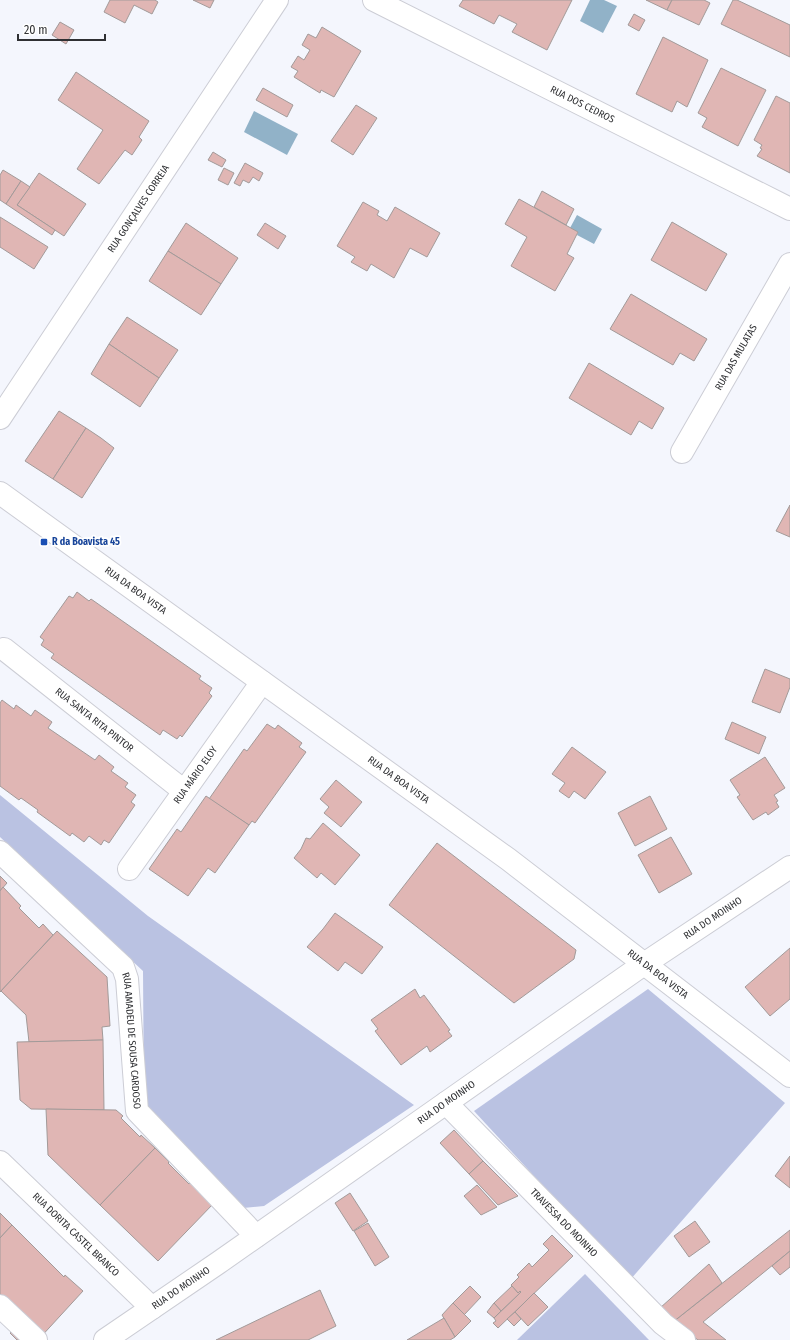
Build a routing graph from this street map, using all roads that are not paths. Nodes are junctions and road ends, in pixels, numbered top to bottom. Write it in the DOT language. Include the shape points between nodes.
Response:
graph roads {
  1 [pos="277,0"];
  2 [pos="374,0"];
  3 [pos="790,209"];
  4 [pos="790,264"];
  5 [pos="0,418"];
  6 [pos="682,452"];
  7 [pos="0,492"];
  8 [pos="4,649"];
  9 [pos="262,682"];
  10 [pos="184,791"];
  11 [pos="0,852"];
  12 [pos="790,867"];
  13 [pos="129,869"];
  14 [pos="644,964"];
  15 [pos="790,1076"];
  16 [pos="446,1103"];
  17 [pos="0,1162"];
  18 [pos="256,1236"];
  19 [pos="0,1306"];
  20 [pos="152,1308"];
  21 [pos="36,1340"];
  22 [pos="105,1340"];
  23 [pos="684,1340"];
  1 -- 5 [label="street, RUA GONÇALVES CORREIA"];
  2 -- 3 [label="street, RUA DOS CEDROS"];
  4 -- 6 [label="street, RUA DAS MULATAS"];
  7 -- 9 [label="street, RUA DA BOA VISTA"];
  8 -- 10 [label="street, RUA SANTA RITA PINTOR"];
  9 -- 10 [label="street, RUA MÁRIO ELOY"];
  9 -- 14 [label="street, RUA DA BOA VISTA" via="508,859"];
  10 -- 13 [label="street, RUA MÁRIO ELOY"];
  11 -- 18 [label="street, RUA AMADEU DE SOUSA CARDOSO" via="123,968 128,979 137,1110"];
  12 -- 14 [label="street, RUA DO MOINHO"];
  14 -- 15 [label="street, RUA DA BOA VISTA"];
  14 -- 16 [label="street, RUA DO MOINHO"];
  16 -- 18 [label="street, RUA DO MOINHO"];
  16 -- 23 [label="street, TRAVESSA DO MOINHO" via="663,1324"];
  17 -- 20 [label="street, RUA DORITA CASTEL BRANCO"];
  18 -- 20 [label="street, RUA DO MOINHO"];
  19 -- 21 [label="street"];
  20 -- 22 [label="street, RUA DO MOINHO"];
}
